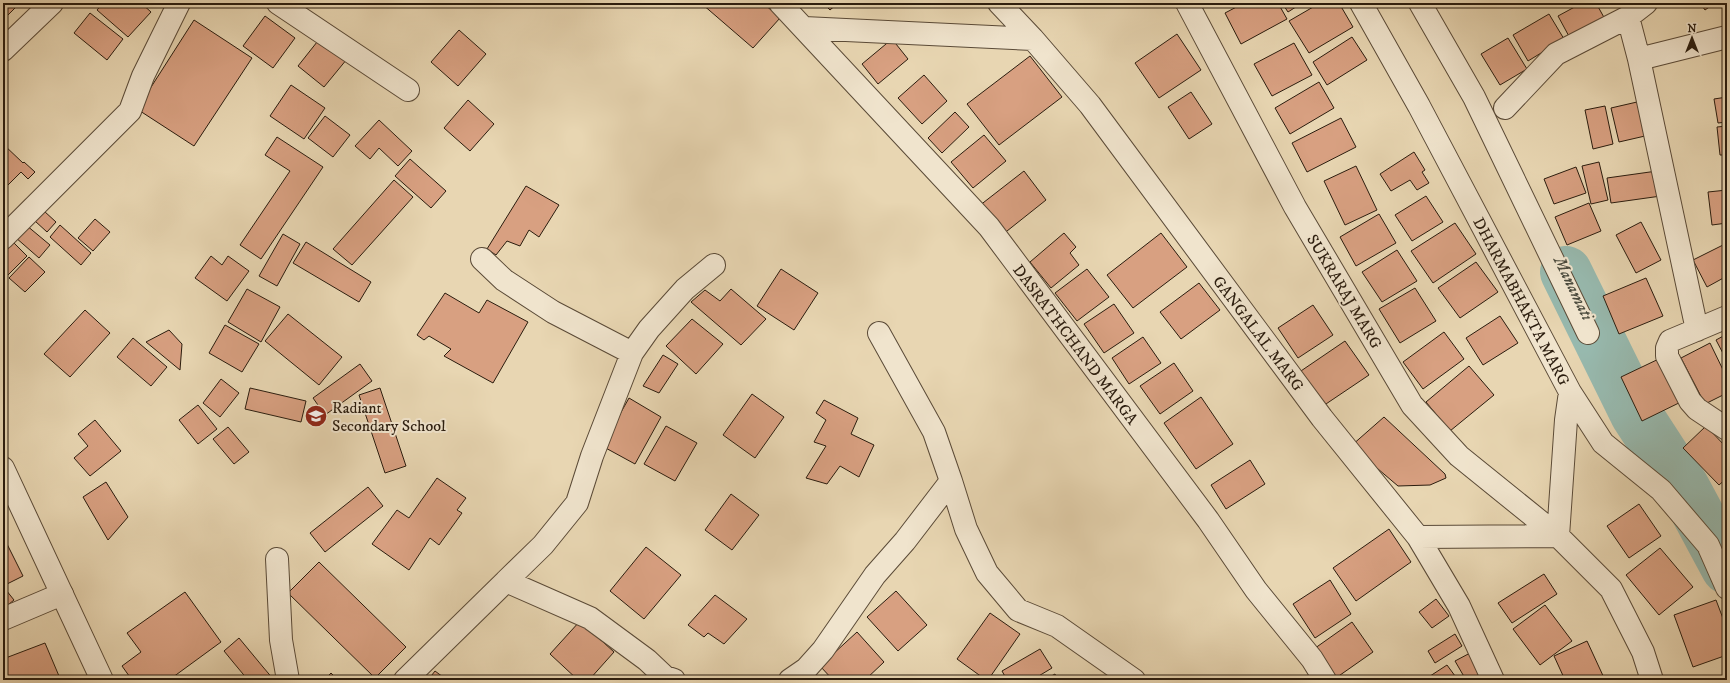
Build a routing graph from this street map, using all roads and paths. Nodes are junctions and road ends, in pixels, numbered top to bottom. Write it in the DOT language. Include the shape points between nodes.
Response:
graph roads {
  1 [pos="52,3"];
  2 [pos="179,3"];
  3 [pos="278,3"];
  4 [pos="780,3"];
  5 [pos="999,3"];
  6 [pos="1188,3"];
  7 [pos="1361,3"];
  8 [pos="1420,3"];
  9 [pos="1646,3"];
  10 [pos="1628,17"];
  11 [pos="804,28"];
  12 [pos="1727,37"];
  13 [pos="1033,39"];
  14 [pos="3,50"];
  15 [pos="1639,58"];
  16 [pos="408,90"];
  17 [pos="1505,108"];
  18 [pos="3,238"];
  19 [pos="482,259"];
  20 [pos="714,264"];
  21 [pos="1727,317"];
  22 [pos="1697,330"];
  23 [pos="879,333"];
  24 [pos="1588,333"];
  25 [pos="632,353"];
  26 [pos="1570,392"];
  27 [pos="1727,429"];
  28 [pos="3,468"];
  29 [pos="950,481"];
  30 [pos="1558,536"];
  31 [pos="1418,537"];
  32 [pos="278,559"];
  33 [pos="506,581"];
  34 [pos="1727,588"];
  35 [pos="62,594"];
  36 [pos="3,619"];
  37 [pos="668,679"];
  38 [pos="102,680"];
  39 [pos="288,680"];
  40 [pos="405,680"];
  41 [pos="790,680"];
  42 [pos="1134,680"];
  43 [pos="1325,680"];
  44 [pos="1493,680"];
  45 [pos="1652,680"];
  1 -- 14 [label="street"];
  2 -- 18 [label="street" via="143,76 130,112"];
  3 -- 16 [label="street"];
  4 -- 11 [label="street"];
  5 -- 13 [label="street, GANGALAL MARG"];
  6 -- 30 [label="street, SUKRARAJ MARG" via="1295,207 1412,405 1459,456"];
  7 -- 26 [label="street, DHARMABHAKTA MARG" via="1419,106"];
  8 -- 24 [label="street" via="1474,97"];
  9 -- 10 [label="street"];
  10 -- 15 [label="street"];
  10 -- 17 [label="street" via="1556,54"];
  11 -- 13 [label="street"];
  11 -- 43 [label="street, DASRATHCHAND MARGA" via="989,227 1208,520 1256,590 1312,659"];
  12 -- 15 [label="street"];
  13 -- 31 [label="street, GANGALAL MARG" via="1090,105 1322,418"];
  15 -- 22 [label="street"];
  19 -- 25 [label="street" via="504,280 552,312"];
  20 -- 25 [label="street" via="685,289 649,329"];
  21 -- 22 [label="street"];
  22 -- 27 [label="street" via="1670,341 1667,356 1690,401 1697,409"];
  23 -- 29 [label="street" via="934,432"];
  25 -- 33 [label="street" via="576,503 543,545"];
  26 -- 30 [label="street, DHARMABHAKTA MARG"];
  26 -- 34 [label="street" via="1603,443 1661,490 1708,545"];
  28 -- 35 [label="street"];
  29 -- 41 [label="street" via="905,541 875,574 823,650 806,669"];
  29 -- 42 [label="street" via="966,529 987,573 1018,610 1057,626"];
  30 -- 31 [label="street"];
  30 -- 45 [label="street" via="1611,589 1643,652"];
  31 -- 44 [label="street, GANGALAL MARG" via="1459,606"];
  32 -- 39 [label="street" via="281,640"];
  33 -- 37 [label="street" via="590,618 647,660"];
  33 -- 40 [label="street"];
  35 -- 36 [label="street"];
  35 -- 38 [label="street"];
}
